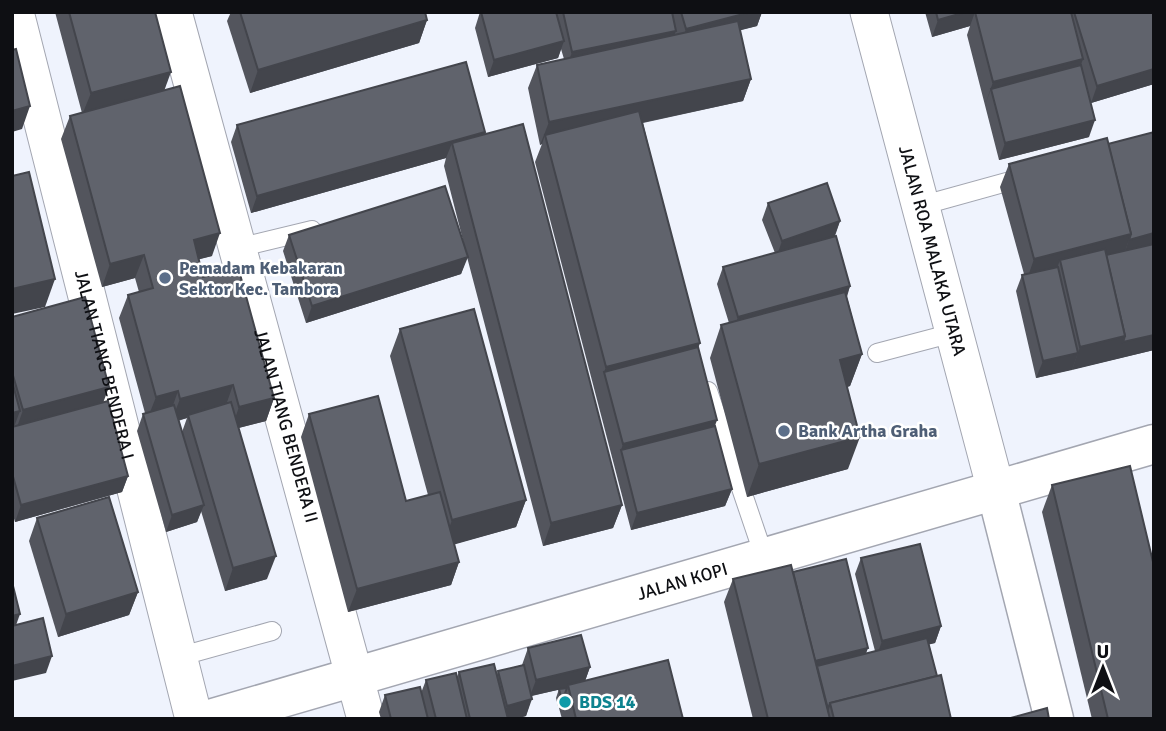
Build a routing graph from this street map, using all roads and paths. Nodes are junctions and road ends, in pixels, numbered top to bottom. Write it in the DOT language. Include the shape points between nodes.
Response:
graph roads {
  1 [pos="15,12"];
  2 [pos="173,12"];
  3 [pos="869,12"];
  4 [pos="1038,173"];
  5 [pos="920,206"];
  6 [pos="331,225"];
  7 [pos="237,248"];
  8 [pos="953,333"];
  9 [pos="877,353"];
  10 [pos="704,375"];
  11 [pos="1154,444"];
  12 [pos="996,490"];
  13 [pos="765,559"];
  14 [pos="272,631"];
  15 [pos="178,657"];
  16 [pos="355,678"];
  17 [pos="194,719"];
  18 [pos="210,719"];
  19 [pos="366,719"];
  20 [pos="1054,719"];
  1 -- 15 [label="street, JALAN TIANG BENDERA I"];
  2 -- 7 [label="street, JALAN TIANG BENDERA II" via="215,142"];
  3 -- 5 [label="street, JALAN ROA MALAKA UTARA"];
  4 -- 5 [label="lane"];
  5 -- 8 [label="street, JALAN ROA MALAKA UTARA"];
  6 -- 7 [label="lane"];
  7 -- 16 [label="street, JALAN TIANG BENDERA II"];
  8 -- 9 [label="lane"];
  8 -- 12 [label="street, JALAN ROA MALAKA UTARA"];
  10 -- 13 [label="lane"];
  11 -- 12 [label="street, JALAN KOPI"];
  12 -- 13 [label="street, JALAN KOPI"];
  12 -- 20 [label="street"];
  13 -- 16 [label="street, JALAN KOPI"];
  14 -- 15 [label="lane"];
  15 -- 17 [label="street, JALAN TIANG BENDERA I"];
  16 -- 18 [label="street, JALAN KOPI"];
  16 -- 19 [label="street, JALAN TIANG BENDERA II"];
}
